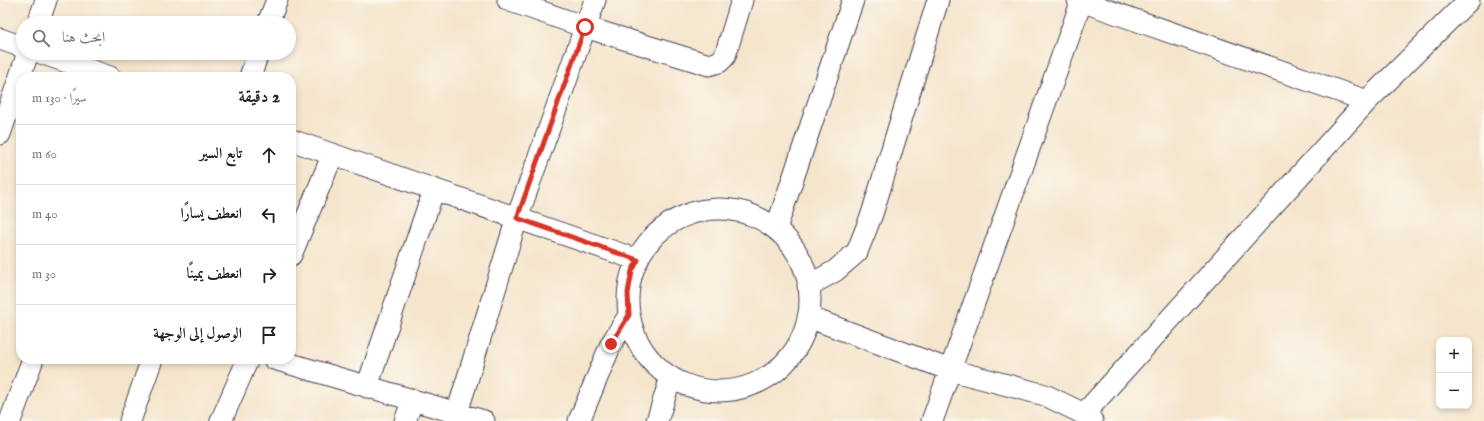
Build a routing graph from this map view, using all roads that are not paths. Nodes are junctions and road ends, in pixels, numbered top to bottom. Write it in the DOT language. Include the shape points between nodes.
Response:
graph roads {
  1 [pos="46,0"];
  2 [pos="277,0"];
  3 [pos="508,0"];
  4 [pos="595,0"];
  5 [pos="742,0"];
  6 [pos="852,0"];
  7 [pos="938,0"];
  8 [pos="1080,0"];
  9 [pos="1469,0"];
  10 [pos="40,16"];
  11 [pos="271,16"];
  12 [pos="585,27"];
  13 [pos="0,39"];
  14 [pos="16,45"];
  15 [pos="26,60"];
  16 [pos="62,60"];
  17 [pos="256,60"];
  18 [pos="21,72"];
  19 [pos="96,72"];
  20 [pos="252,72"];
  21 [pos="16,88"];
  22 [pos="1367,101"];
  23 [pos="0,134"];
  24 [pos="296,142"];
  25 [pos="333,154"];
  26 [pos="434,189"];
  27 [pos="517,218"];
  28 [pos="776,229"];
  29 [pos="296,243"];
  30 [pos="638,260"];
  31 [pos="808,286"];
  32 [pos="629,315"];
  33 [pos="808,317"];
  34 [pos="31,364"];
  35 [pos="150,364"];
  36 [pos="246,364"];
  37 [pos="291,364"];
  38 [pos="950,370"];
  39 [pos="671,377"];
  40 [pos="368,387"];
  41 [pos="413,400"];
  42 [pos="457,413"];
  43 [pos="1088,417"];
  44 [pos="10,421"];
  45 [pos="130,421"];
  46 [pos="221,421"];
  47 [pos="405,421"];
  48 [pos="484,421"];
  49 [pos="579,421"];
  50 [pos="656,421"];
  51 [pos="932,421"];
  1 -- 10 [label="street"];
  2 -- 11 [label="street"];
  3 -- 12 [label="street"];
  4 -- 12 [label="street"];
  5 -- 12 [label="street" via="725,56 719,62 709,65"];
  6 -- 28 [label="street"];
  7 -- 31 [label="street" via="872,214 857,252 835,271"];
  8 -- 22 [label="street"];
  8 -- 38 [label="street"];
  9 -- 22 [label="street"];
  12 -- 27 [label="street"];
  13 -- 14 [label="street"];
  15 -- 18 [label="street"];
  16 -- 19 [label="street"];
  17 -- 20 [label="street"];
  21 -- 23 [label="street"];
  22 -- 43 [label="street"];
  24 -- 25 [label="street"];
  25 -- 26 [label="street"];
  25 -- 29 [label="street"];
  26 -- 27 [label="street"];
  26 -- 40 [label="street"];
  27 -- 30 [label="street"];
  27 -- 42 [label="street"];
  28 -- 30 [label="street" via="757,218 737,211 715,209 693,213 673,221 656,234"];
  28 -- 31 [label="street" via="791,245 802,264"];
  30 -- 32 [label="street" via="632,271 628,293"];
  31 -- 33 [label="street"];
  32 -- 39 [label="street" via="635,336 646,355 661,371"];
  32 -- 49 [label="street" via="611,344"];
  33 -- 38 [label="street"];
  33 -- 39 [label="street" via="796,349 782,366 764,379 744,388 700,390"];
  34 -- 44 [label="street"];
  35 -- 45 [label="street"];
  36 -- 46 [label="street"];
  37 -- 40 [label="street"];
  38 -- 43 [label="street" via="1045,395"];
  38 -- 51 [label="street"];
  39 -- 50 [label="street"];
  40 -- 41 [label="street"];
  41 -- 42 [label="street"];
  41 -- 47 [label="street"];
  42 -- 48 [label="street"];
}
